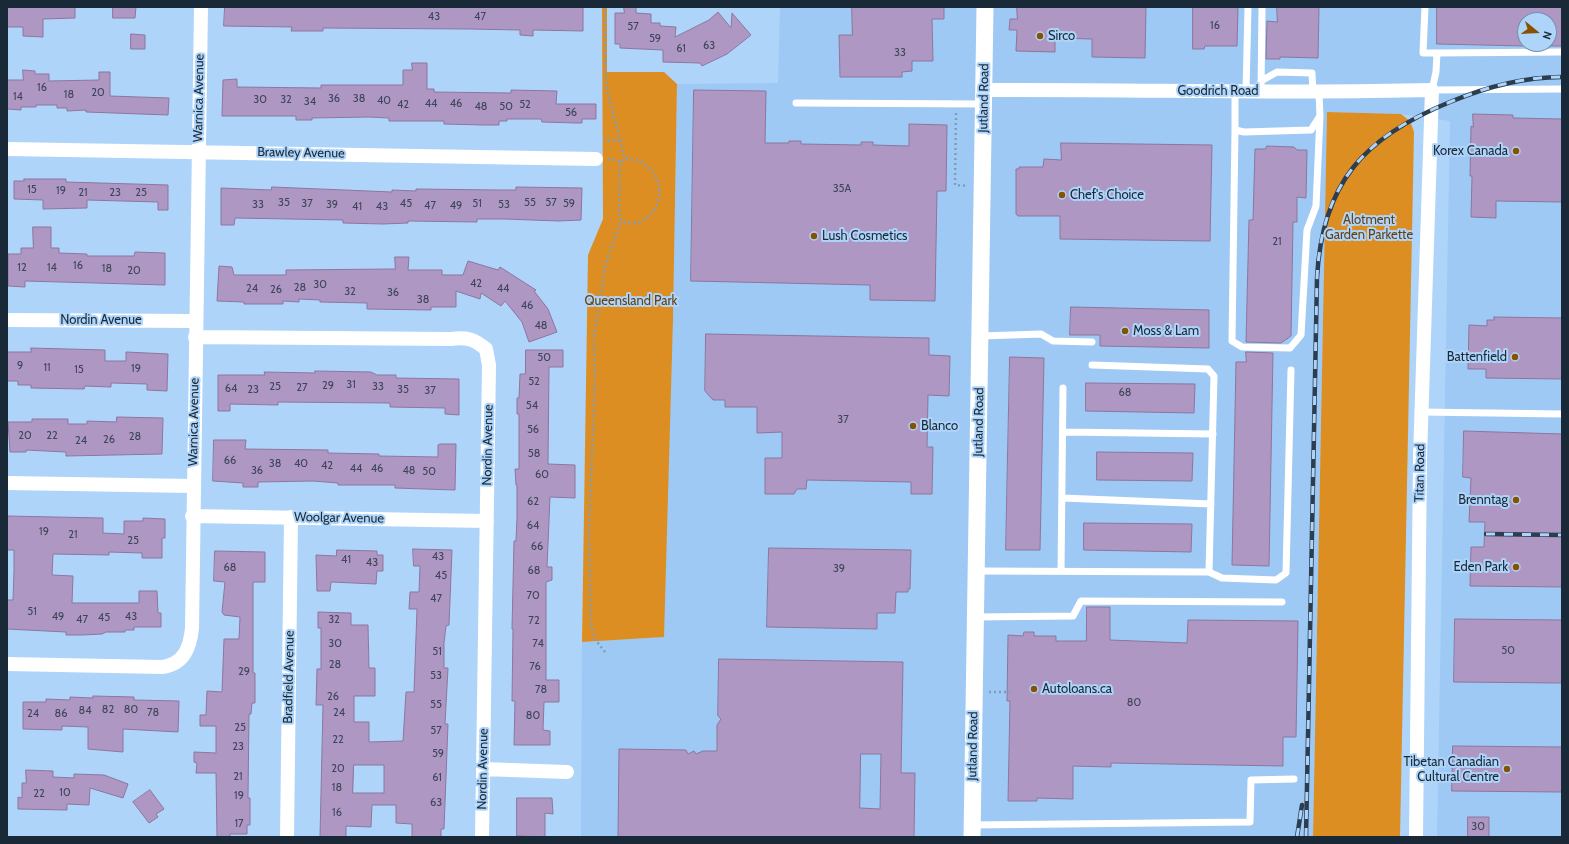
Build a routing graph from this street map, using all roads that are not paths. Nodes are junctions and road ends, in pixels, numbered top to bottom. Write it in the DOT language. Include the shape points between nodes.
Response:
graph roads {
  1 [pos="201,7"];
  2 [pos="985,7"];
  3 [pos="1248,7"];
  4 [pos="1262,7"];
  5 [pos="1425,7"];
  6 [pos="1562,52"];
  7 [pos="1437,53"];
  8 [pos="1261,86"];
  9 [pos="1562,89"];
  10 [pos="1432,90"];
  11 [pos="1240,92"];
  12 [pos="1316,93"];
  13 [pos="985,97"];
  14 [pos="796,103"];
  15 [pos="1320,116"];
  16 [pos="1235,130"];
  17 [pos="7,149"];
  18 [pos="198,152"];
  19 [pos="596,159"];
  20 [pos="7,320"];
  21 [pos="195,321"];
  22 [pos="980,336"];
  23 [pos="195,337"];
  24 [pos="1092,342"];
  25 [pos="1092,365"];
  26 [pos="1291,370"];
  27 [pos="1063,388"];
  28 [pos="1421,412"];
  29 [pos="1562,414"];
  30 [pos="1063,432"];
  31 [pos="1213,434"];
  32 [pos="7,484"];
  33 [pos="193,486"];
  34 [pos="1062,498"];
  35 [pos="1212,504"];
  36 [pos="192,516"];
  37 [pos="291,517"];
  38 [pos="487,520"];
  39 [pos="1061,570"];
  40 [pos="977,571"];
  41 [pos="1209,572"];
  42 [pos="1282,602"];
  43 [pos="975,617"];
  44 [pos="7,664"];
  45 [pos="483,769"];
  46 [pos="567,772"];
  47 [pos="1294,779"];
  48 [pos="972,831"];
  49 [pos="286,837"];
  50 [pos="482,837"];
  51 [pos="1416,837"];
  1 -- 18 [label="street, Warnica Avenue"];
  2 -- 13 [label="street, Jutland Road"];
  3 -- 11 [label="lane"];
  4 -- 8 [label="lane"];
  5 -- 7 [label="lane" via="1423,53"];
  6 -- 7 [label="lane"];
  7 -- 10 [label="lane"];
  8 -- 11 [label="street, Goodrich Road"];
  8 -- 12 [label="street, Goodrich Road"];
  8 -- 12 [label="lane" via="1277,72 1312,72"];
  9 -- 10 [label="lane"];
  10 -- 12 [label="street, Goodrich Road"];
  10 -- 28 [label="street, Titan Road"];
  11 -- 13 [label="street, Goodrich Road"];
  11 -- 16 [label="lane"];
  12 -- 15 [label="lane"];
  13 -- 14 [label="lane" via="956,104"];
  13 -- 22 [label="street, Jutland Road"];
  15 -- 16 [label="lane" via="1311,130"];
  15 -- 16 [label="lane" via="1316,206 1307,230 1301,335 1290,348 1242,347 1232,341"];
  17 -- 18 [label="street, Brawley Avenue"];
  18 -- 19 [label="street, Brawley Avenue"];
  18 -- 21 [label="street, Warnica Avenue"];
  20 -- 21 [label="street, Nordin Avenue"];
  21 -- 23 [label="street, Warnica Avenue"];
  22 -- 24 [label="lane" via="1041,334 1053,341"];
  22 -- 40 [label="street, Jutland Road"];
  23 -- 33 [label="street, Warnica Avenue"];
  23 -- 38 [label="street, Nordin Avenue" via="464,337 475,341 486,349 489,358"];
  25 -- 31 [label="lane" via="1208,369 1214,376"];
  26 -- 41 [label="lane" via="1286,573 1276,580 1222,578"];
  27 -- 30 [label="lane"];
  28 -- 29 [label="lane"];
  28 -- 51 [label="street, Titan Road"];
  30 -- 31 [label="lane"];
  30 -- 34 [label="lane"];
  31 -- 35 [label="lane"];
  32 -- 33 [label="street"];
  33 -- 36 [label="street, Warnica Avenue"];
  34 -- 35 [label="lane"];
  34 -- 39 [label="lane"];
  35 -- 41 [label="lane"];
  36 -- 37 [label="street, Woolgar Avenue"];
  36 -- 44 [label="street, Warnica Avenue" via="191,640 188,650 181,658 162,667"];
  37 -- 38 [label="street, Woolgar Avenue"];
  37 -- 49 [label="street, Bradfield Avenue"];
  38 -- 45 [label="street, Nordin Avenue"];
  39 -- 40 [label="lane"];
  39 -- 41 [label="lane"];
  40 -- 43 [label="street, Jutland Road"];
  42 -- 43 [label="lane" via="1081,601 1073,616"];
  43 -- 48 [label="street, Jutland Road"];
  45 -- 46 [label="street"];
  45 -- 50 [label="street, Nordin Avenue"];
  47 -- 48 [label="lane" via="1251,780 1250,822"];
}
